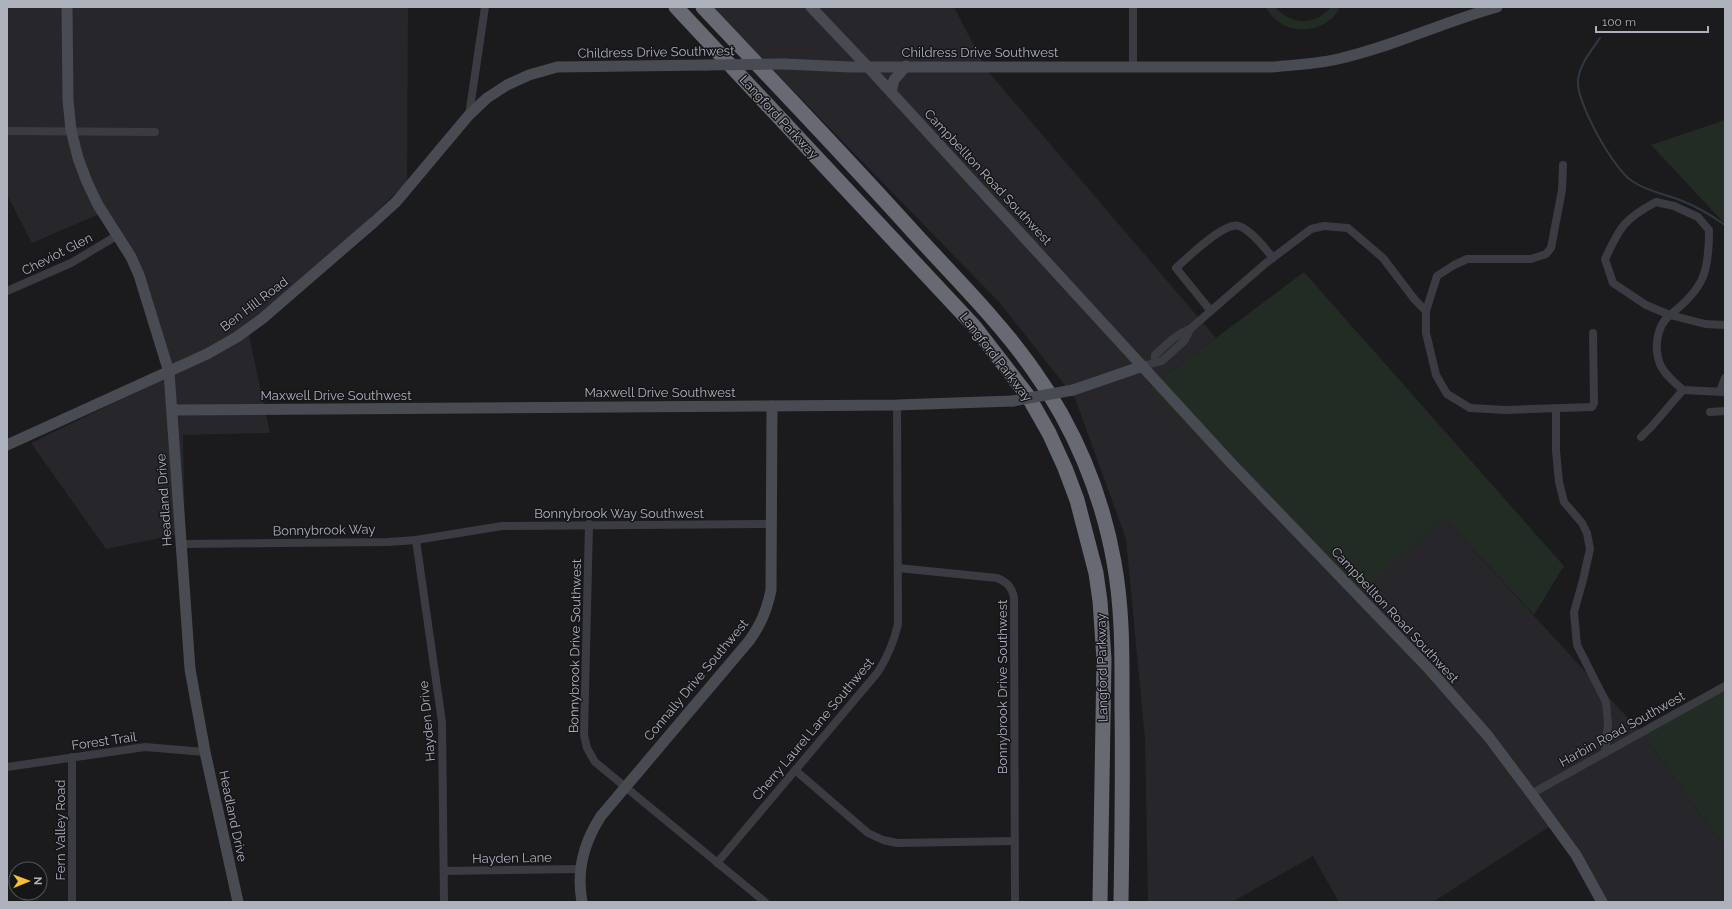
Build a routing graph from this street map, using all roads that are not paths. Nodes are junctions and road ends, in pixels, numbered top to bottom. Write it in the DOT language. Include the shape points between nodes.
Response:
graph roads {
  1 [pos="67,7"];
  2 [pos="485,7"];
  3 [pos="676,7"];
  4 [pos="703,7"];
  5 [pos="811,7"];
  6 [pos="1133,7"];
  7 [pos="1497,7"];
  8 [pos="867,66"];
  9 [pos="906,66"];
  10 [pos="1133,66"];
  11 [pos="891,92"];
  12 [pos="469,115"];
  13 [pos="71,130"];
  14 [pos="7,131"];
  15 [pos="155,132"];
  16 [pos="1563,165"];
  17 [pos="118,235"];
  18 [pos="1273,258"];
  19 [pos="7,291"];
  20 [pos="1210,310"];
  21 [pos="1426,310"];
  22 [pos="1670,315"];
  23 [pos="1725,325"];
  24 [pos="1593,333"];
  25 [pos="1143,366"];
  26 [pos="169,372"];
  27 [pos="1725,378"];
  28 [pos="1683,390"];
  29 [pos="1723,392"];
  30 [pos="898,405"];
  31 [pos="772,406"];
  32 [pos="1556,409"];
  33 [pos="173,410"];
  34 [pos="1725,411"];
  35 [pos="1710,412"];
  36 [pos="1640,437"];
  37 [pos="7,445"];
  38 [pos="589,524"];
  39 [pos="772,524"];
  40 [pos="466,532"];
  41 [pos="416,540"];
  42 [pos="181,544"];
  43 [pos="898,568"];
  44 [pos="1725,686"];
  45 [pos="205,752"];
  46 [pos="1604,752"];
  47 [pos="72,757"];
  48 [pos="7,767"];
  49 [pos="795,770"];
  50 [pos="625,788"];
  51 [pos="1531,794"];
  52 [pos="1014,841"];
  53 [pos="717,863"];
  54 [pos="580,869"];
  55 [pos="444,871"];
  56 [pos="72,902"];
  57 [pos="238,902"];
  58 [pos="444,902"];
  59 [pos="582,902"];
  60 [pos="765,902"];
  61 [pos="1015,902"];
  62 [pos="1100,902"];
  63 [pos="1121,902"];
  64 [pos="1602,902"];
  1 -- 13 [label="street, Headland Drive"];
  2 -- 12 [label="street"];
  3 -- 62 [label="highway, Langford Parkway" via="974,326 1028,396 1055,447 1077,500 1086,530 1101,608 1104,659"];
  4 -- 63 [label="highway, Langford Parkway" via="855,168 1005,333 1047,390 1078,449 1103,516 1119,598 1122,653"];
  5 -- 8 [label="street, Campbellton Road Southwest"];
  6 -- 10 [label="street"];
  7 -- 10 [label="street, Childress Drive Southwest" via="1372,50 1338,59 1272,67"];
  8 -- 9 [label="street, Childress Drive Southwest"];
  8 -- 11 [label="street, Campbellton Road Southwest"];
  8 -- 12 [label="street, Childress Drive Southwest, bridge" via="785,64 557,67 507,84"];
  9 -- 10 [label="street, Childress Drive Southwest"];
  9 -- 11 [label="street" via="894,80"];
  11 -- 25 [label="street, Campbellton Road Southwest"];
  12 -- 26 [label="street, Ben Hill Road" via="396,202 301,286 237,337"];
  13 -- 14 [label="street"];
  13 -- 15 [label="street"];
  13 -- 17 [label="street, Headland Drive" via="86,182"];
  16 -- 21 [label="street" via="1562,190 1551,248 1546,254 1531,259 1468,259 1454,265 1437,276"];
  17 -- 19 [label="street, Cheviot Glen" via="71,263"];
  17 -- 26 [label="street, Headland Drive" via="139,275"];
  18 -- 20 [label="street"];
  18 -- 20 [label="street" via="1254,236 1239,226 1231,226 1218,233 1176,268"];
  18 -- 21 [label="street" via="1311,229 1324,226 1348,228 1383,258 1415,300"];
  20 -- 25 [label="street" via="1190,329 1180,333 1155,355 1155,362"];
  21 -- 32 [label="street" via="1429,347 1436,375 1447,394 1470,408"];
  22 -- 22 [label="street" via="1646,305 1613,283 1605,259 1619,229 1636,212 1656,202 1674,206 1698,217 1709,230 1706,272 1698,289"];
  22 -- 23 [label="street" via="1705,324"];
  22 -- 28 [label="street" via="1659,330 1657,346 1660,364"];
  24 -- 32 [label="street" via="1593,406"];
  25 -- 30 [label="street, Maxwell Drive Southwest, bridge" via="1073,390 1013,401"];
  25 -- 51 [label="street, Campbellton Road Southwest" via="1236,468 1424,663 1488,736"];
  26 -- 33 [label="street, Headland Drive"];
  26 -- 37 [label="street, Ben Hill Road"];
  27 -- 29 [label="street"];
  28 -- 29 [label="street"];
  28 -- 36 [label="street"];
  30 -- 31 [label="street, Maxwell Drive Southwest"];
  30 -- 43 [label="street, Cherry Laurel Lane Southwest"];
  31 -- 33 [label="street, Maxwell Drive Southwest"];
  31 -- 39 [label="street, Connally Drive Southwest"];
  32 -- 46 [label="street" via="1556,451 1564,502 1582,523 1590,549 1574,612 1577,644 1606,702 1608,725"];
  33 -- 42 [label="street, Headland Drive"];
  34 -- 35 [label="street"];
  38 -- 39 [label="street, Bonnybrook Way Southwest"];
  38 -- 40 [label="street, Bonnybrook Way Southwest" via="502,526"];
  38 -- 50 [label="street, Bonnybrook Drive Southwest" via="584,735 587,748 595,762"];
  39 -- 50 [label="street, Connally Drive Southwest" via="771,590 760,626"];
  40 -- 41 [label="street, Bonnybrook Way"];
  41 -- 42 [label="street, Bonnybrook Way"];
  41 -- 55 [label="street, Hayden Drive" via="442,722"];
  42 -- 45 [label="street, Headland Drive" via="190,669"];
  43 -- 49 [label="street, Cherry Laurel Lane Southwest" via="898,624 888,656 878,672"];
  43 -- 52 [label="street, Bonnybrook Drive Southwest" via="997,578 1006,582 1012,590"];
  44 -- 46 [label="street, Harbin Road Southwest"];
  45 -- 47 [label="street, Forest Trail" via="145,747"];
  45 -- 57 [label="street, Headland Drive"];
  46 -- 51 [label="street, Harbin Road Southwest"];
  47 -- 48 [label="street, Forest Trail"];
  47 -- 56 [label="street, Fern Valley Road"];
  49 -- 52 [label="street" via="868,833 882,840 897,843"];
  49 -- 53 [label="street, Cherry Laurel Lane Southwest"];
  50 -- 53 [label="street, Bonnybrook Drive Southwest"];
  50 -- 54 [label="street, Connally Drive Southwest" via="592,829 584,848"];
  51 -- 64 [label="street, Campbellton Road Southwest" via="1576,855"];
  52 -- 61 [label="street, Bonnybrook Drive Southwest"];
  53 -- 60 [label="street, Bonnybrook Drive Southwest"];
  54 -- 55 [label="street, Hayden Lane"];
  54 -- 59 [label="street, Connally Drive Southwest"];
  55 -- 58 [label="street, Hayden Drive"];
}
